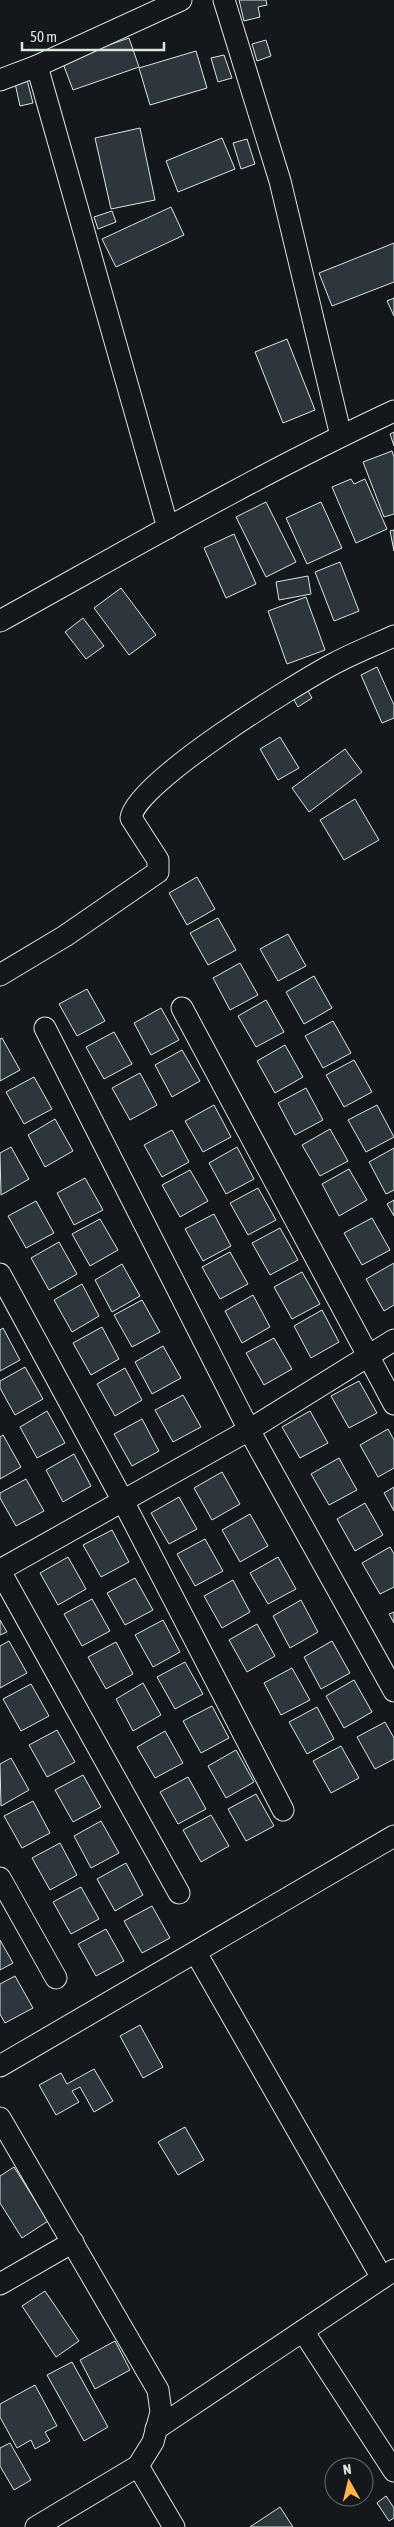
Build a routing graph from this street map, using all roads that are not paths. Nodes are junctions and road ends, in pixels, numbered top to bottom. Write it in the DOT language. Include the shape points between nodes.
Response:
graph roads {
  1 [pos="181,0"];
  2 [pos="224,0"];
  3 [pos="37,66"];
  4 [pos="0,80"];
  5 [pos="394,411"];
  6 [pos="341,436"];
  7 [pos="168,528"];
  8 [pos="0,621"];
  9 [pos="394,636"];
  10 [pos="0,975"];
  11 [pos="182,1008"];
  12 [pos="45,1028"];
  13 [pos="0,1274"];
  14 [pos="394,1340"];
  15 [pos="368,1357"];
  16 [pos="394,1404"];
  17 [pos="249,1430"];
  18 [pos="123,1500"];
  19 [pos="0,1570"];
  20 [pos="394,1691"];
  21 [pos="283,1810"];
  22 [pos="394,1836"];
  23 [pos="0,1878"];
  24 [pos="179,1893"];
  25 [pos="196,1953"];
  26 [pos="56,1978"];
  27 [pos="0,2066"];
  28 [pos="0,2118"];
  29 [pos="73,2242"];
  30 [pos="388,2273"];
  31 [pos="0,2284"];
  32 [pos="303,2331"];
  33 [pos="156,2429"];
  34 [pos="138,2466"];
  35 [pos="394,2471"];
  36 [pos="36,2527"];
  37 [pos="174,2527"];
  1 -- 3 [label="street"];
  2 -- 6 [label="street" via="280,181"];
  3 -- 4 [label="street"];
  3 -- 7 [label="street"];
  5 -- 6 [label="street"];
  6 -- 7 [label="street"];
  7 -- 8 [label="street"];
  9 -- 10 [label="street" via="334,663 195,751 166,774 138,802 131,818 158,860 158,872"];
  11 -- 15 [label="street"];
  12 -- 17 [label="street"];
  13 -- 18 [label="street"];
  14 -- 15 [label="street"];
  15 -- 16 [label="street"];
  15 -- 17 [label="street"];
  17 -- 18 [label="street"];
  17 -- 20 [label="street"];
  18 -- 19 [label="street"];
  18 -- 21 [label="street"];
  19 -- 24 [label="street"];
  22 -- 25 [label="street"];
  23 -- 26 [label="street"];
  25 -- 27 [label="street"];
  25 -- 30 [label="street"];
  28 -- 29 [label="street"];
  29 -- 31 [label="street"];
  29 -- 33 [label="street" via="158,2390 161,2412"];
  30 -- 32 [label="street"];
  32 -- 33 [label="street"];
  32 -- 35 [label="street"];
  33 -- 34 [label="street" via="153,2442"];
  34 -- 36 [label="street"];
  34 -- 37 [label="street"];
}
